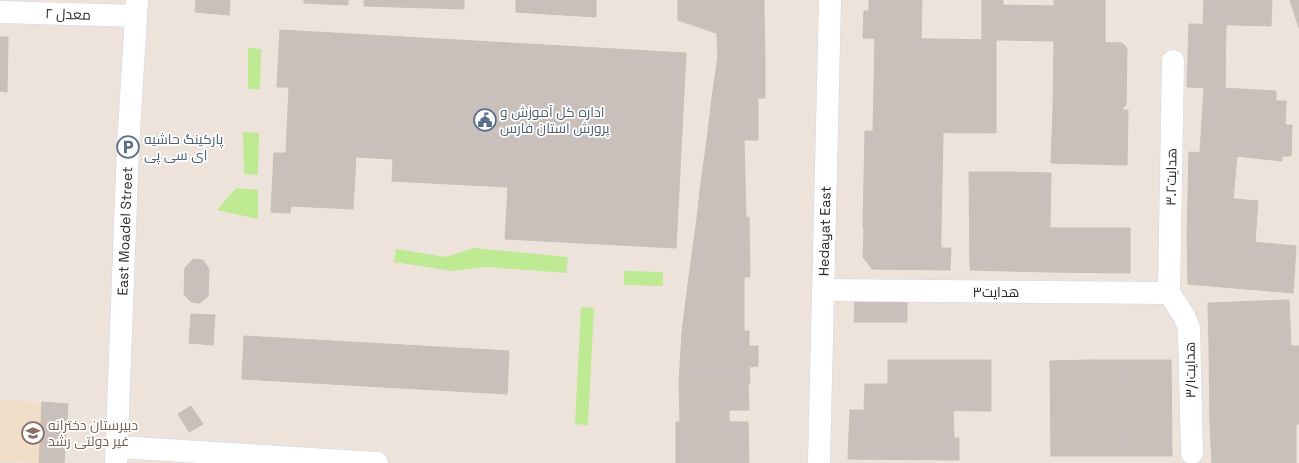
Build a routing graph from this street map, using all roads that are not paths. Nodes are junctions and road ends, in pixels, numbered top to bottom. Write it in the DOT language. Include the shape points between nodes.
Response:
graph roads {
  1 [pos="830,0"];
  2 [pos="136,8"];
  3 [pos="0,12"];
  4 [pos="1173,62"];
  5 [pos="824,290"];
  6 [pos="1169,293"];
  7 [pos="1192,453"];
  8 [pos="117,455"];
  9 [pos="377,463"];
  10 [pos="819,463"];
  1 -- 5 [label="street, Hedayat East"];
  2 -- 3 [label="street, معدل ۲"];
  2 -- 8 [label="street, East Moadel Street" via="128,147"];
  4 -- 6 [label="street, هدایت۳.۲"];
  5 -- 6 [label="street, هدایت۳"];
  5 -- 10 [label="street, Hedayat East"];
  6 -- 7 [label="street, هدایت۳/۱" via="1189,328"];
  8 -- 9 [label="street"];
}
